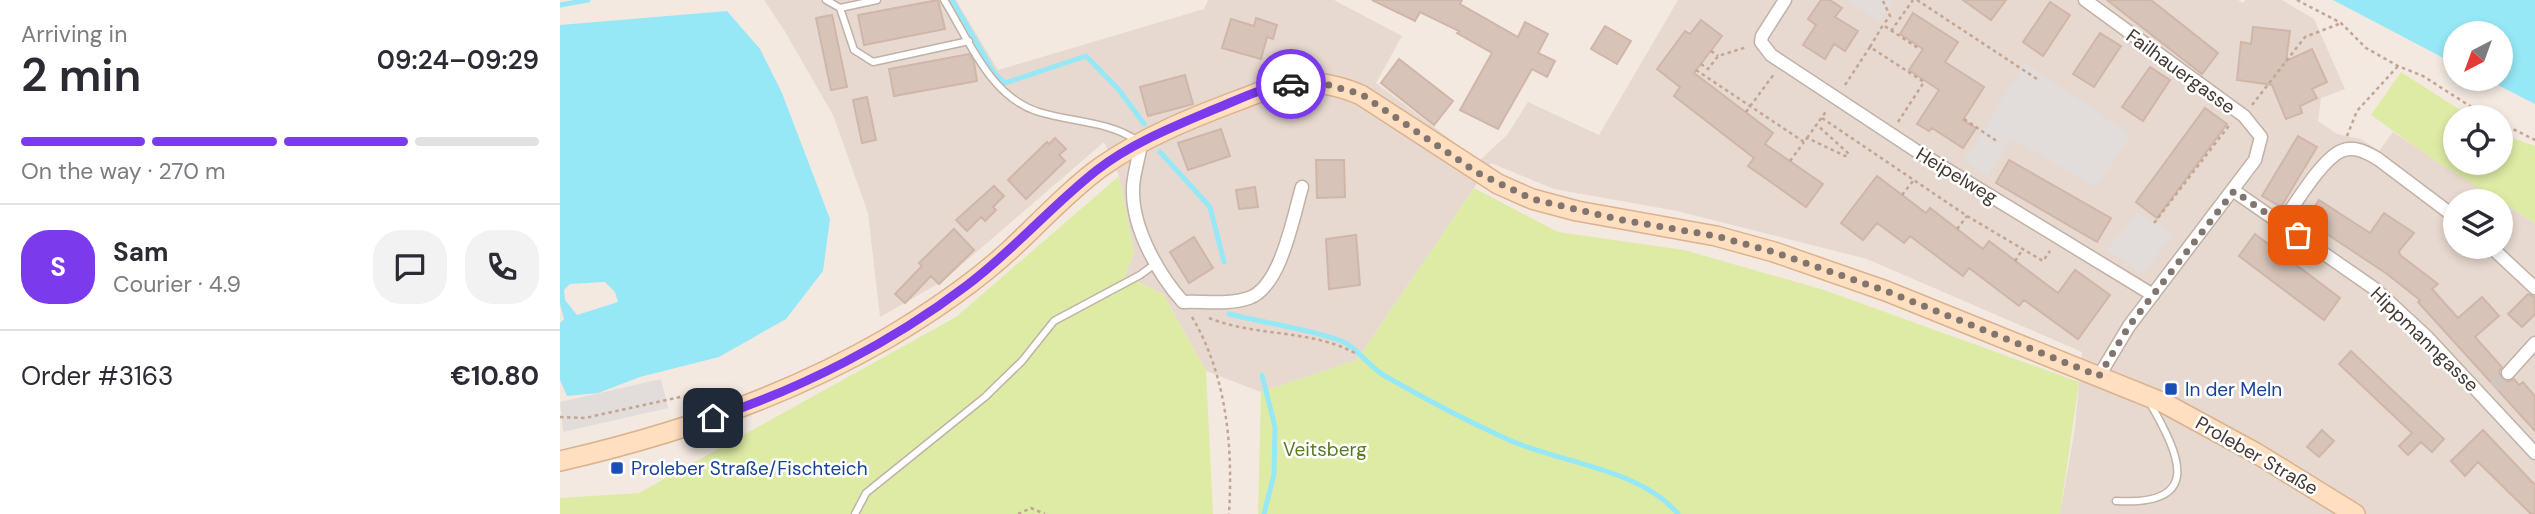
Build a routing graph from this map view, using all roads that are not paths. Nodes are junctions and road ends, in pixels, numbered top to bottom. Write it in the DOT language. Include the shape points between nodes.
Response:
graph roads {
  1 [pos="826,0"];
  2 [pos="877,0"];
  3 [pos="944,0"];
  4 [pos="1785,0"];
  5 [pos="2085,0"];
  6 [pos="840,8"];
  7 [pos="969,41"];
  8 [pos="1141,143"];
  9 [pos="1302,187"];
  10 [pos="2234,191"];
  11 [pos="2443,208"];
  12 [pos="2281,224"];
  13 [pos="2504,259"];
  14 [pos="1155,264"];
  15 [pos="2535,288"];
  16 [pos="2153,295"];
  17 [pos="2535,342"];
  18 [pos="2508,373"];
  19 [pos="2099,376"];
  20 [pos="2494,387"];
  21 [pos="2146,395"];
  22 [pos="2484,397"];
  23 [pos="2535,453"];
  24 [pos="560,461"];
  25 [pos="2116,501"];
  26 [pos="855,514"];
  27 [pos="2355,514"];
  1 -- 6 [label="lane"];
  2 -- 6 [label="lane"];
  3 -- 7 [label="lane"];
  4 -- 16 [label="street, Heipelweg" via="1767,27 1763,46 1783,63"];
  5 -- 10 [label="street, Failhauergasse" via="2261,136 2255,160"];
  6 -- 7 [label="lane" via="854,50 873,62"];
  7 -- 8 [label="lane" via="989,76 1006,94 1037,112 1112,128"];
  8 -- 14 [label="street" via="1132,192"];
  8 -- 19 [label="main road, Proleber Straße" via="1285,84 1345,88 1498,184 1532,199 1774,252"];
  8 -- 24 [label="main road, Proleber Straße" via="1098,169 966,286 847,360 736,410 611,450"];
  9 -- 14 [label="street" via="1276,271 1251,298 1183,302"];
  10 -- 12 [label="street, Hippmanngasse"];
  10 -- 16 [label="street"];
  11 -- 12 [label="street" via="2378,159 2365,152 2341,151 2323,167"];
  12 -- 22 [label="street, Hippmanngasse" via="2375,289"];
  13 -- 15 [label="street"];
  14 -- 26 [label="lane" via="1054,321 985,397 866,493"];
  16 -- 19 [label="street"];
  17 -- 18 [label="street"];
  19 -- 21 [label="main road, Proleber Straße"];
  20 -- 22 [label="street"];
  21 -- 25 [label="lane" via="2172,444 2176,481 2163,496 2151,501"];
  21 -- 27 [label="main road, Proleber Straße" via="2256,453"];
  22 -- 23 [label="street, Hippmanngasse"];
}
